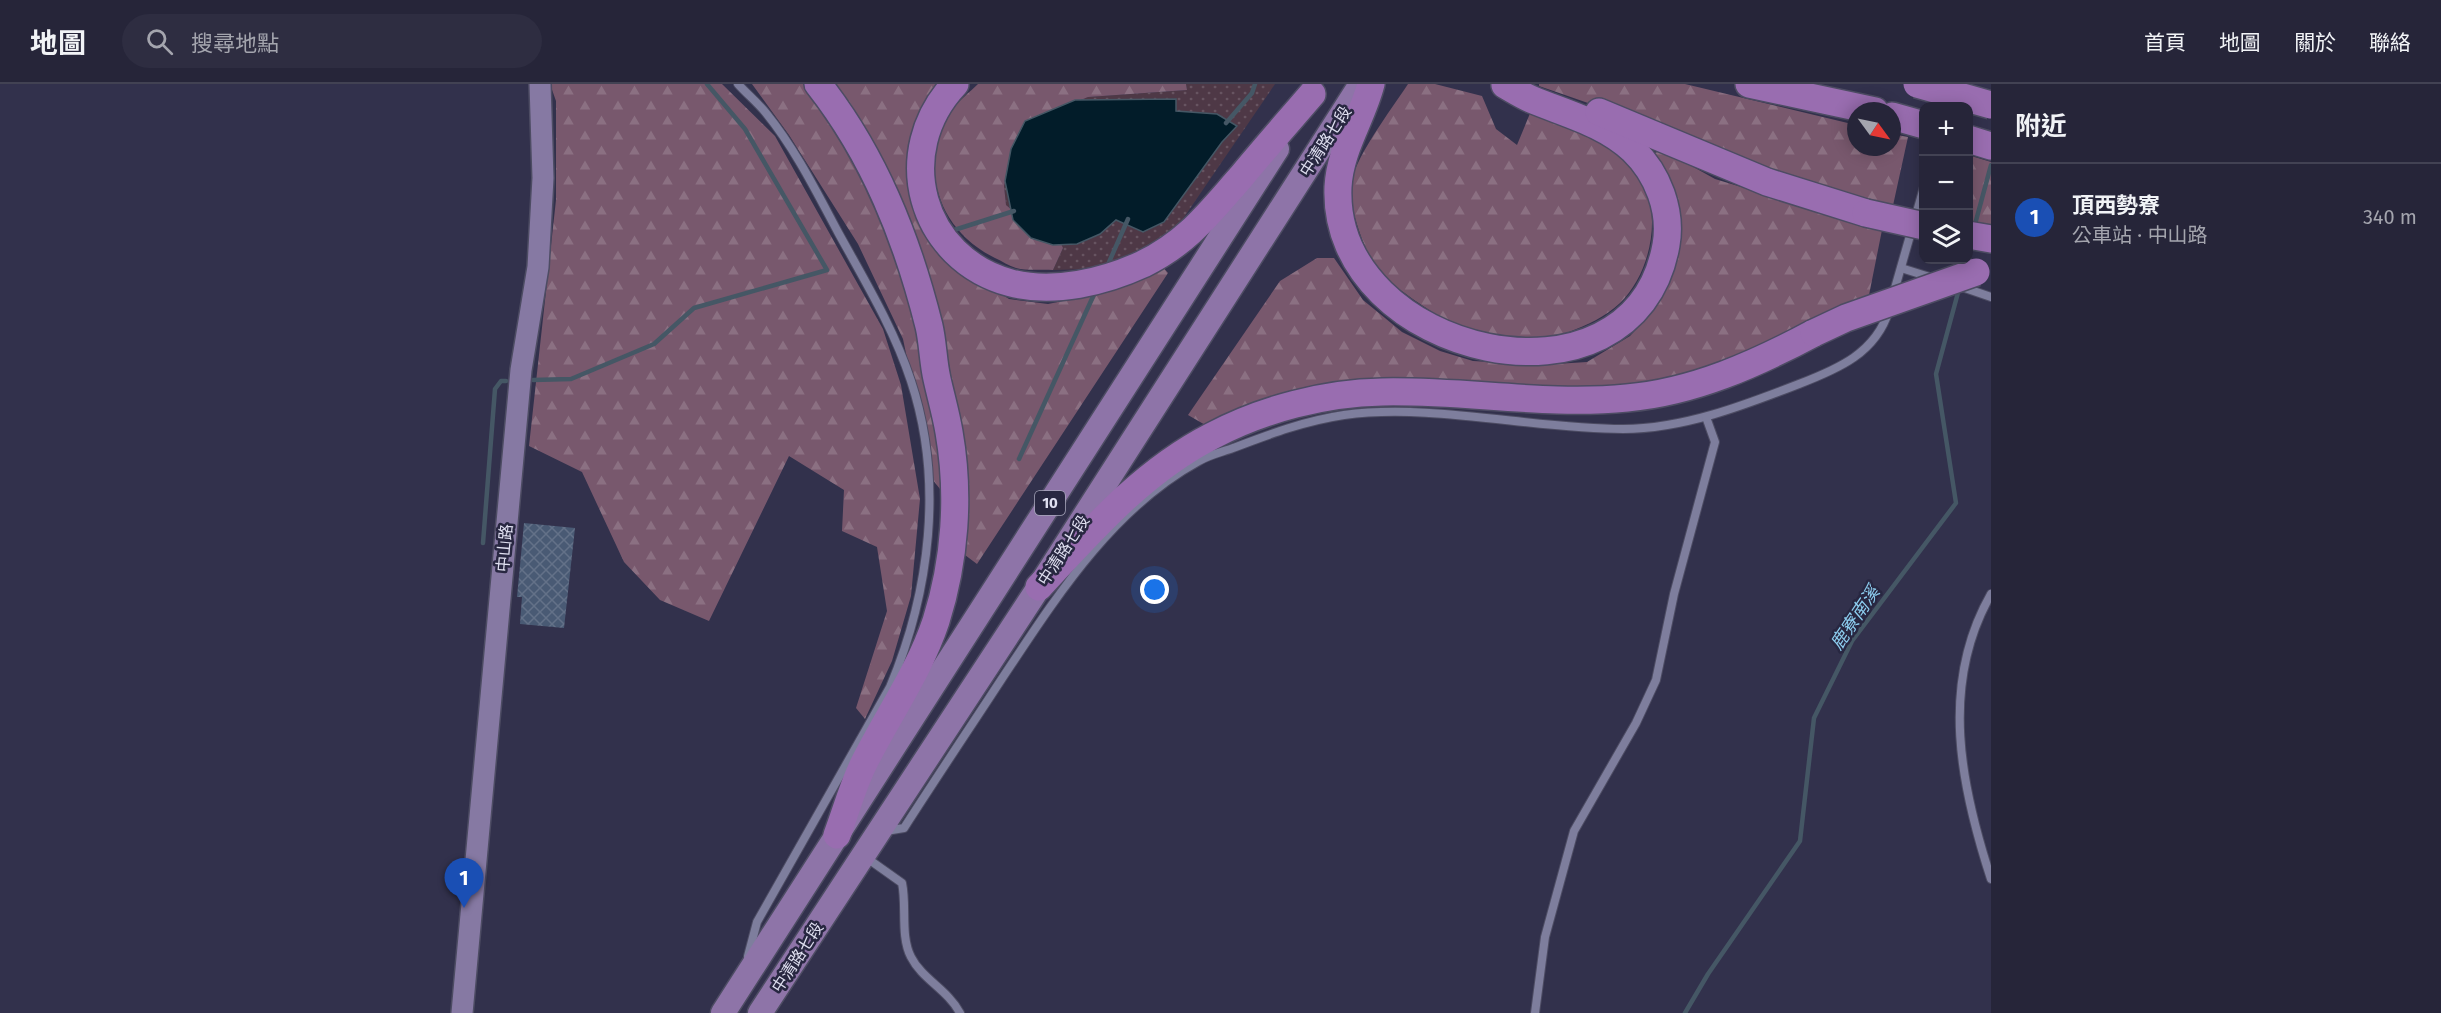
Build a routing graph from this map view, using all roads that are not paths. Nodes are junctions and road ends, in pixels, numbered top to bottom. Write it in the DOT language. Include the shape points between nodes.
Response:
graph roads {
  1 [pos="540,84"];
  2 [pos="738,84"];
  3 [pos="818,84"];
  4 [pos="955,84"];
  5 [pos="1361,84"];
  6 [pos="1371,84"];
  7 [pos="1504,84"];
  8 [pos="1749,84"];
  9 [pos="1917,84"];
  10 [pos="1958,88"];
  11 [pos="1315,89"];
  12 [pos="1953,102"];
  13 [pos="1847,105"];
  14 [pos="1991,105"];
  15 [pos="1901,119"];
  16 [pos="1919,124"];
  17 [pos="1973,141"];
  18 [pos="1991,146"];
  19 [pos="1919,201"];
  20 [pos="1919,225"];
  21 [pos="1900,268"];
  22 [pos="1983,270"];
  23 [pos="1991,297"];
  24 [pos="1706,417"];
  25 [pos="1039,587"];
  26 [pos="1991,594"];
  27 [pos="879,832"];
  28 [pos="837,835"];
  29 [pos="863,856"];
  30 [pos="1991,879"];
  31 [pos="741,985"];
  32 [pos="462,1013"];
  33 [pos="723,1013"];
  34 [pos="760,1013"];
  35 [pos="960,1013"];
  36 [pos="1535,1013"];
  1 -- 32 [label="street, 中山路" via="543,178 538,267 521,370"];
  2 -- 31 [label="lane" via="766,113 798,160 879,306 911,380 924,436 929,502 923,578 901,661 757,922"];
  3 -- 28 [label="highway" via="869,159 902,239 929,327 950,434 955,490 951,554 935,622 916,671 863,764"];
  4 -- 11 [label="highway" via="934,113 922,142 920,174 927,207 943,237 973,265 1011,283 1044,287 1108,277 1177,244 1216,208"];
  5 -- 25 [label="main road, 中清路七段 / 10"];
  6 -- 7 [label="highway" via="1344,152 1338,185 1345,236 1367,277 1393,303 1443,334 1491,349 1560,349 1598,337 1622,322 1642,301 1661,264 1667,239 1663,199 1644,162 1622,141"];
  7 -- 20 [label="highway, bridge" via="1557,96 1767,182"];
  8 -- 13 [label="highway"];
  9 -- 14 [label="highway, bridge"];
  10 -- 12 [label="lane"];
  11 -- 28 [label="main road, 中清路七段 / 10"];
  15 -- 16 [label="highway"];
  17 -- 18 [label="highway"];
  19 -- 21 [label="lane"];
  21 -- 23 [label="lane"];
  21 -- 24 [label="lane" via="1880,333 1854,359 1833,371"];
  22 -- 25 [label="highway, bridge" via="1846,318 1717,378 1679,389 1587,401 1379,392 1307,402 1256,416 1212,436 1128,493"];
  24 -- 27 [label="lane" via="1626,429 1410,413 1345,415 1288,426 1202,459 1169,479 1096,548 1030,636 904,828"];
  24 -- 36 [label="lane" via="1715,442 1674,594 1656,680 1574,831 1545,937"];
  25 -- 27 [label="main road, 中清路七段 / 10"];
  26 -- 30 [label="lane" via="1966,657 1959,706 1960,759 1973,824"];
  27 -- 29 [label="main road, 中清路七段 / 10"];
  28 -- 31 [label="main road, 中清路七段 / 10"];
  29 -- 34 [label="main road, 中清路七段 / 10"];
  29 -- 35 [label="lane" via="902,883 911,958 952,999"];
  31 -- 33 [label="main road, 中清路七段 / 10"];
}
